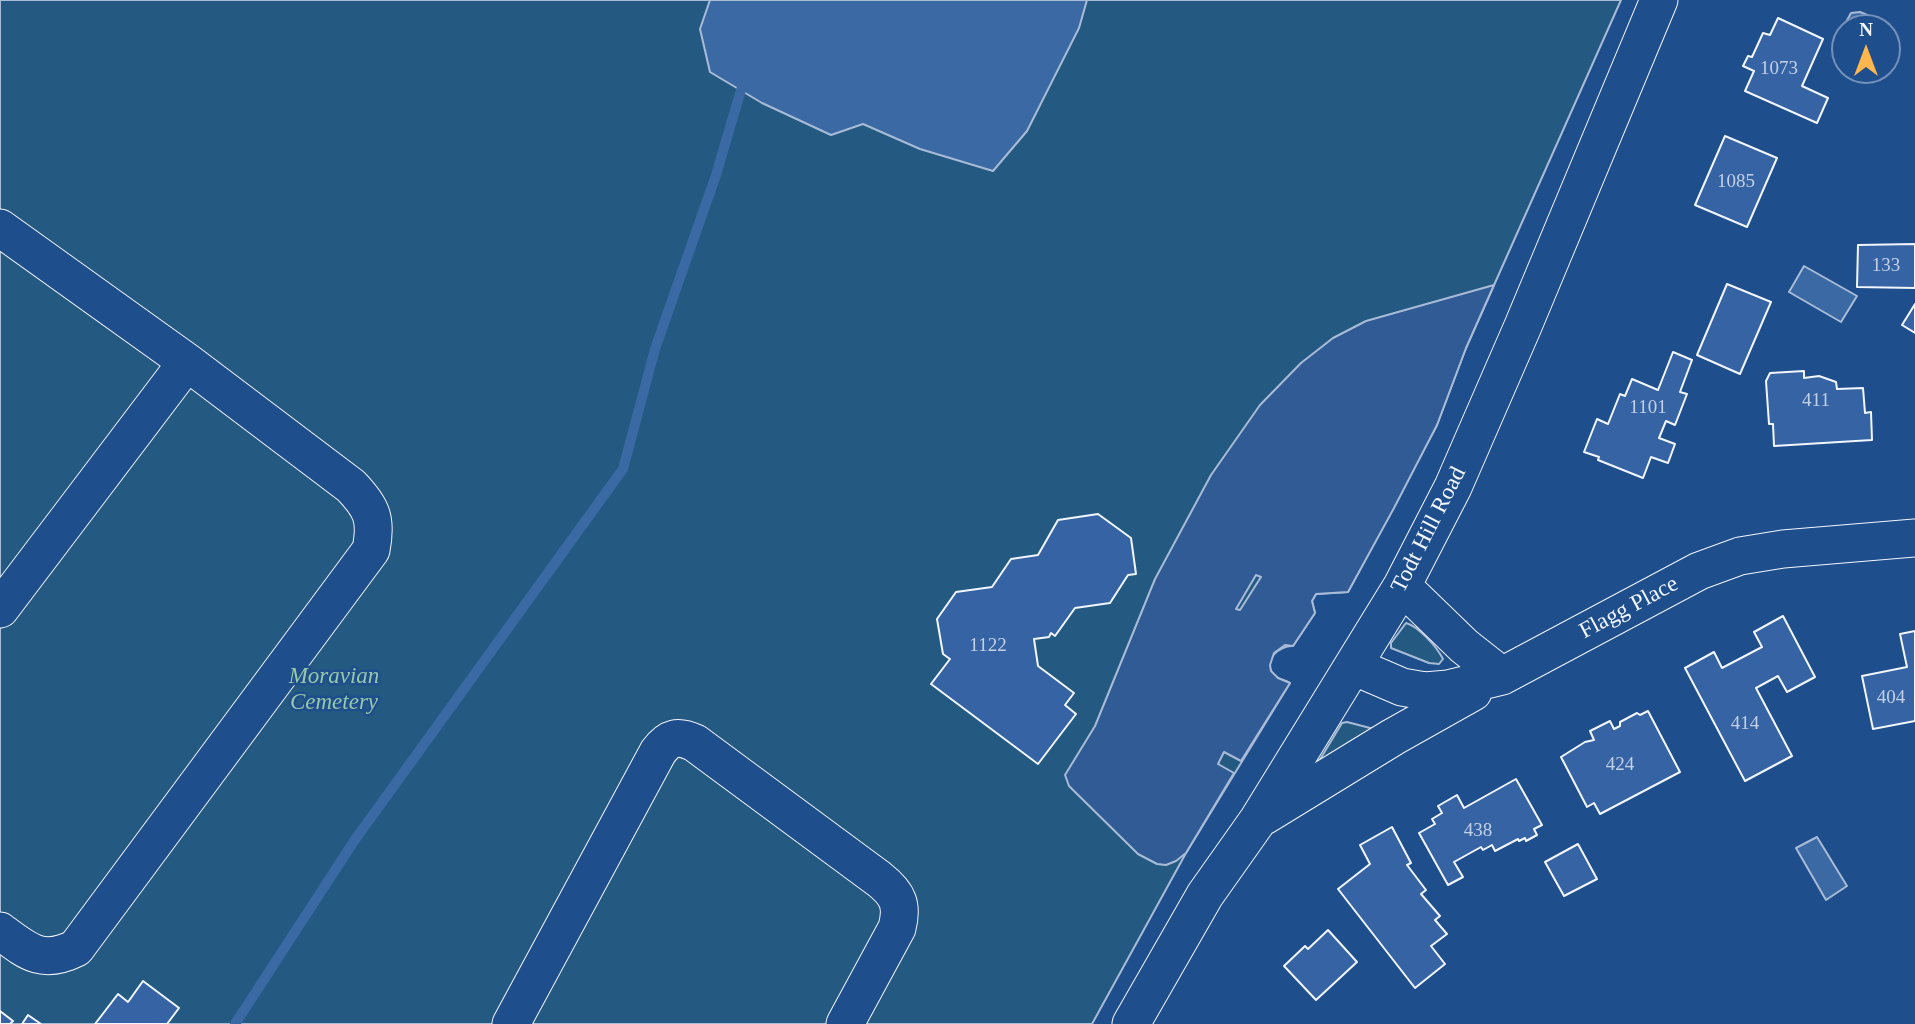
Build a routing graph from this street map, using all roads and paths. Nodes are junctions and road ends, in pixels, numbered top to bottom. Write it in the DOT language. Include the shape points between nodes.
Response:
graph roads {
  1 [pos="1658,0"];
  2 [pos="0,228"];
  3 [pos="187,362"];
  4 [pos="1915,538"];
  5 [pos="1402,586"];
  6 [pos="0,608"];
  7 [pos="1353,666"];
  8 [pos="1502,676"];
  9 [pos="1258,820"];
  10 [pos="0,931"];
  11 [pos="511,1024"];
  12 [pos="845,1024"];
  13 [pos="1131,1024"];
  1 -- 5 [label="street, Todt Hill Road" via="1453,487"];
  2 -- 3 [label="street"];
  3 -- 6 [label="street"];
  3 -- 10 [label="street" via="365,500 374,518 371,550 76,948 46,957 27,951"];
  4 -- 8 [label="street, Flagg Place" via="1740,556 1699,571"];
  5 -- 7 [label="street, Todt Hill Road"];
  5 -- 8 [label="street"];
  7 -- 8 [label="street, Flagg Place" via="1402,687 1425,691"];
  7 -- 9 [label="street, Todt Hill Road"];
  8 -- 9 [label="street"];
  9 -- 13 [label="street, Todt Hill Road" via="1205,895"];
  11 -- 12 [label="street" via="658,752 673,737 695,743 892,889 900,902 897,928"];
}
